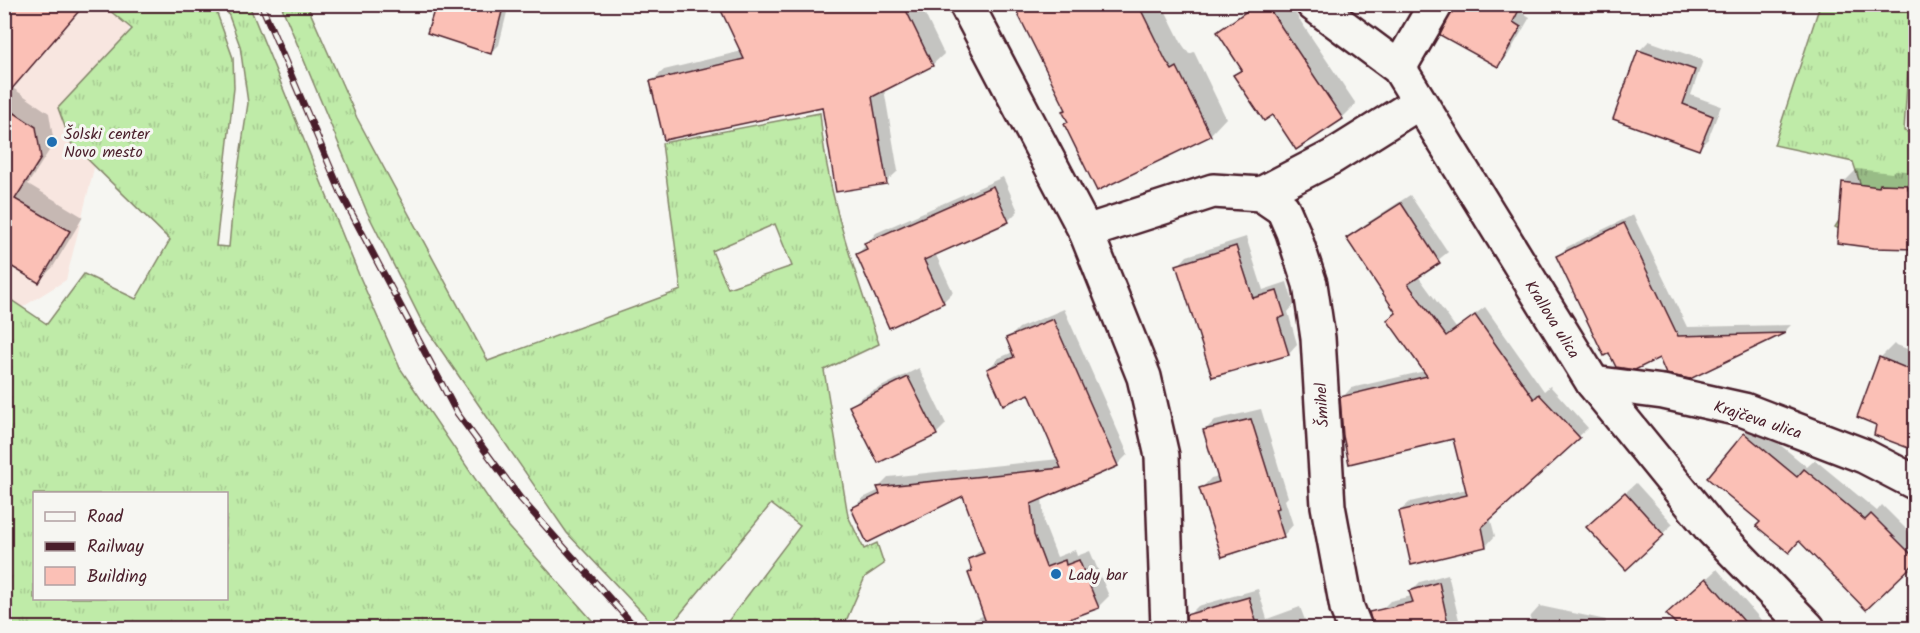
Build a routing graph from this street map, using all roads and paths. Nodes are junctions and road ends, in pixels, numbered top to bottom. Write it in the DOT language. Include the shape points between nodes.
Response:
graph roads {
  1 [pos="966,4"];
  2 [pos="1313,4"];
  3 [pos="1436,4"];
  4 [pos="1399,68"];
  5 [pos="1418,103"];
  6 [pos="1261,194"];
  7 [pos="1086,232"];
  8 [pos="1593,383"];
  9 [pos="1916,483"];
  10 [pos="1168,628"];
  11 [pos="1355,628"];
  12 [pos="1808,628"];
  1 -- 7 [label="street"];
  2 -- 4 [label="street, Krallova ulica"];
  3 -- 4 [label="street"];
  4 -- 5 [label="street, Krallova ulica"];
  5 -- 6 [label="street" via="1332,157"];
  5 -- 8 [label="street, Krallova ulica"];
  6 -- 7 [label="street" via="1213,191"];
  6 -- 11 [label="street, Šmihel" via="1283,209 1310,284 1318,338 1328,506 1347,608"];
  7 -- 10 [label="street" via="1144,377 1162,456"];
  8 -- 9 [label="street, Krajčeva ulica" via="1663,392 1744,410 1864,456"];
  8 -- 12 [label="street, Krallova ulica" via="1710,527"];
}
